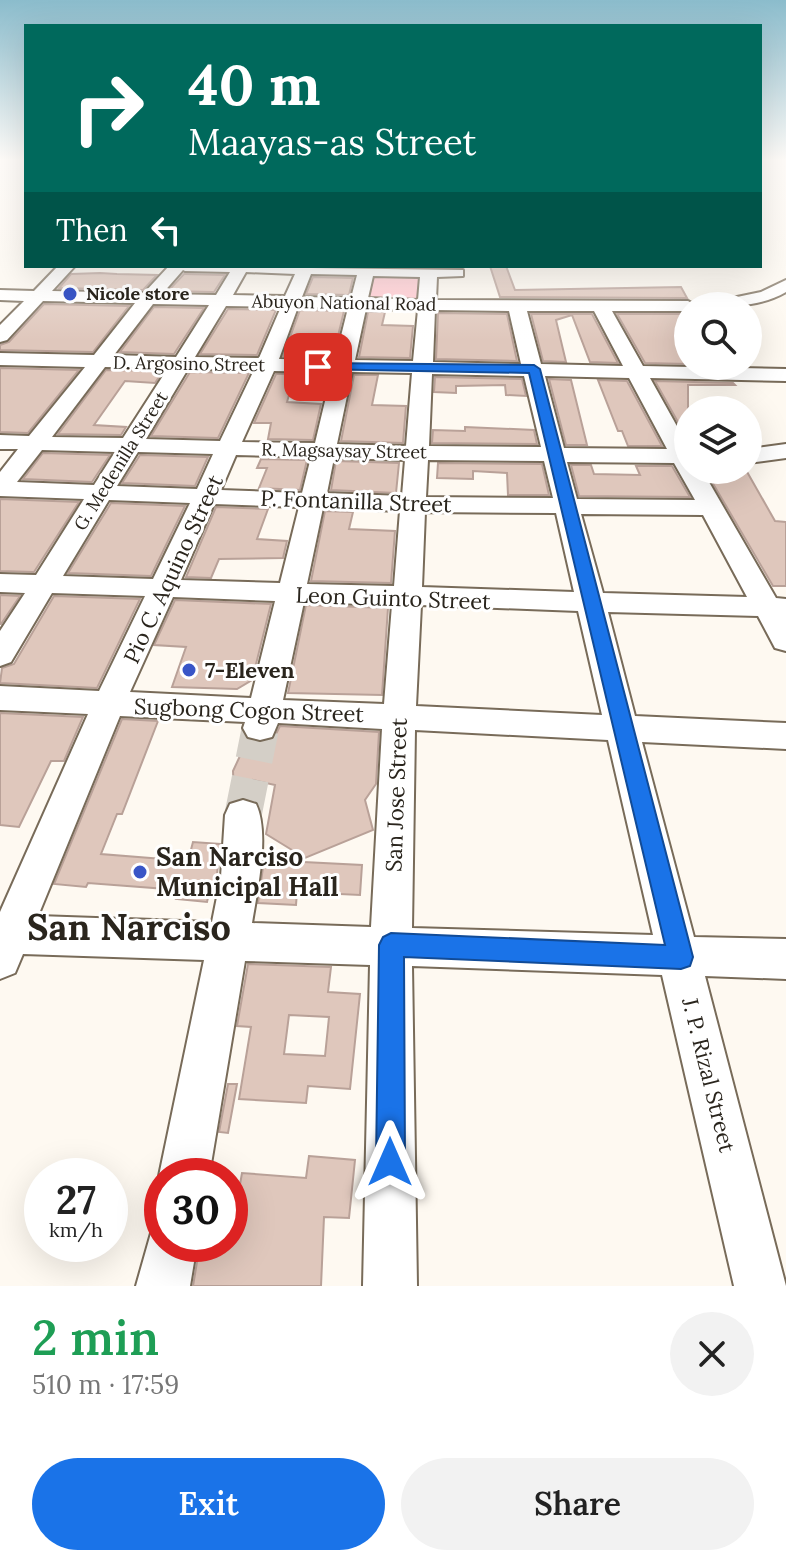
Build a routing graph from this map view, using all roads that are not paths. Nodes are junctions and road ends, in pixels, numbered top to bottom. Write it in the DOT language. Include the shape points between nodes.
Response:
graph roads {
  1 [pos="65,268"];
  2 [pos="176,268"];
  3 [pos="241,268"];
  4 [pos="305,268"];
  5 [pos="367,268"];
  6 [pos="429,272"];
  7 [pos="457,273"];
  8 [pos="786,285"];
  9 [pos="0,295"];
  10 [pos="40,296"];
  11 [pos="762,297"];
  12 [pos="148,299"];
  13 [pos="223,301"];
  14 [pos="290,302"];
  15 [pos="358,304"];
  16 [pos="427,305"];
  17 [pos="517,306"];
  18 [pos="600,306"];
  19 [pos="674,306"];
  20 [pos="0,336"];
  21 [pos="0,359"];
  22 [pos="98,362"];
  23 [pos="182,364"];
  24 [pos="266,366"];
  25 [pos="344,367"];
  26 [pos="424,369"];
  27 [pos="534,369"];
  28 [pos="634,370"];
  29 [pos="786,375"];
  30 [pos="674,439"];
  31 [pos="0,442"];
  32 [pos="38,443"];
  33 [pos="131,446"];
  34 [pos="229,449"];
  35 [pos="325,450"];
  36 [pos="786,451"];
  37 [pos="419,453"];
  38 [pos="554,454"];
  39 [pos="762,454"];
  40 [pos="674,461"];
  41 [pos="699,484"];
  42 [pos="0,489"];
  43 [pos="100,493"];
  44 [pos="208,497"];
  45 [pos="312,499"];
  46 [pos="415,504"];
  47 [pos="566,505"];
  48 [pos="712,508"];
  49 [pos="0,583"];
  50 [pos="43,584"];
  51 [pos="163,589"];
  52 [pos="289,594"];
  53 [pos="407,599"];
  54 [pos="591,603"];
  55 [pos="776,607"];
  56 [pos="786,641"];
  57 [pos="0,655"];
  58 [pos="0,698"];
  59 [pos="109,704"];
  60 [pos="399,717"];
  61 [pos="262,721"];
  62 [pos="622,730"];
  63 [pos="786,736"];
  64 [pos="244,826"];
  65 [pos="227,942"];
  66 [pos="3,943"];
  67 [pos="391,945"];
  68 [pos="681,957"];
  69 [pos="786,959"];
  70 [pos="187,1158"];
  71 [pos="168,1262"];
  72 [pos="163,1286"];
  73 [pos="390,1286"];
  74 [pos="761,1286"];
  1 -- 10 [label="street"];
  2 -- 12 [label="street"];
  3 -- 4 [label="street"];
  3 -- 13 [label="street, G. Medenilla Street"];
  4 -- 5 [label="street"];
  4 -- 14 [label="street, Pio C. Aquino Street"];
  5 -- 6 [label="street"];
  5 -- 15 [label="street"];
  6 -- 7 [label="street"];
  6 -- 16 [label="street, San Jose Street"];
  8 -- 11 [label="street"];
  9 -- 10 [label="street, Abuyon National Road"];
  10 -- 12 [label="street, Abuyon National Road"];
  10 -- 20 [label="street"];
  12 -- 13 [label="street, Abuyon National Road"];
  12 -- 22 [label="street"];
  13 -- 14 [label="street, Abuyon National Road"];
  13 -- 23 [label="street, G. Medenilla Street"];
  14 -- 15 [label="street, Abuyon National Road"];
  14 -- 24 [label="street, Pio C. Aquino Street"];
  15 -- 16 [label="street, Abuyon National Road"];
  15 -- 25 [label="street"];
  16 -- 17 [label="street, Abuyon National Road"];
  16 -- 26 [label="street, San Jose Street"];
  17 -- 18 [label="street, Abuyon National Road"];
  17 -- 27 [label="street, J. P. Rizal Street"];
  18 -- 19 [label="street, Abuyon National Road"];
  18 -- 28 [label="street"];
  21 -- 22 [label="street, D. Argosino Street"];
  22 -- 23 [label="street, D. Argosino Street"];
  22 -- 32 [label="street"];
  23 -- 24 [label="street, D. Argosino Street"];
  23 -- 33 [label="street, G. Medenilla Street"];
  24 -- 25 [label="street, D. Argosino Street"];
  24 -- 34 [label="street, Pio C. Aquino Street"];
  25 -- 26 [label="street, D. Argosino Street"];
  25 -- 35 [label="street"];
  26 -- 27 [label="street, D. Argosino Street"];
  26 -- 37 [label="street, San Jose Street"];
  27 -- 28 [label="street, D. Argosino Street"];
  27 -- 38 [label="street, J. P. Rizal Street"];
  28 -- 29 [label="street, D. Argosino Street"];
  28 -- 30 [label="street"];
  31 -- 32 [label="street, R. Magsaysay Street"];
  32 -- 33 [label="street, R. Magsaysay Street"];
  32 -- 42 [label="street"];
  33 -- 34 [label="street, R. Magsaysay Street"];
  33 -- 43 [label="street, G. Medenilla Street"];
  34 -- 35 [label="street, R. Magsaysay Street"];
  34 -- 44 [label="street, Pio C. Aquino Street"];
  35 -- 37 [label="street, R. Magsaysay Street"];
  35 -- 45 [label="street"];
  36 -- 39 [label="street"];
  37 -- 38 [label="street, R. Magsaysay Street"];
  37 -- 46 [label="street, San Jose Street"];
  38 -- 40 [label="street, R. Magsaysay Street"];
  38 -- 47 [label="street, J. P. Rizal Street"];
  41 -- 48 [label="street"];
  42 -- 43 [label="street, P. Fontanilla Street"];
  43 -- 44 [label="street, P. Fontanilla Street"];
  43 -- 50 [label="street, G. Medenilla Street"];
  44 -- 45 [label="street, P. Fontanilla Street"];
  44 -- 51 [label="street, Pio C. Aquino Street"];
  45 -- 46 [label="street, P. Fontanilla Street"];
  45 -- 52 [label="street"];
  46 -- 47 [label="street, P. Fontanilla Street"];
  46 -- 53 [label="street, San Jose Street"];
  47 -- 48 [label="street, P. Fontanilla Street"];
  47 -- 54 [label="street, J. P. Rizal Street"];
  48 -- 55 [label="street"];
  49 -- 50 [label="street, Leon Guinto Street"];
  50 -- 51 [label="street, Leon Guinto Street"];
  50 -- 57 [label="street, G. Medenilla Street"];
  51 -- 52 [label="street, Leon Guinto Street"];
  51 -- 59 [label="street, Pio C. Aquino Street"];
  52 -- 53 [label="street, Leon Guinto Street"];
  52 -- 61 [label="street"];
  53 -- 54 [label="street, Leon Guinto Street"];
  53 -- 60 [label="street, San Jose Street"];
  54 -- 55 [label="street, Leon Guinto Street"];
  54 -- 62 [label="street, J. P. Rizal Street"];
  55 -- 56 [label="street"];
  58 -- 59 [label="street, Sugbong Cogon Street"];
  59 -- 61 [label="street, Sugbong Cogon Street"];
  59 -- 66 [label="street, Pio C. Aquino Street"];
  60 -- 61 [label="street, Sugbong Cogon Street"];
  60 -- 62 [label="street, Sugbong Cogon Street"];
  60 -- 67 [label="street, San Jose Street"];
  62 -- 63 [label="street, Sugbong Cogon Street"];
  62 -- 68 [label="street, J. P. Rizal Street"];
  64 -- 65 [label="street"];
  65 -- 66 [label="street"];
  65 -- 67 [label="street"];
  65 -- 70 [label="street"];
  67 -- 68 [label="street"];
  67 -- 73 [label="street, San Jose Street"];
  68 -- 69 [label="street"];
  68 -- 74 [label="street, J. P. Rizal Street"];
  71 -- 72 [label="street"];
}
